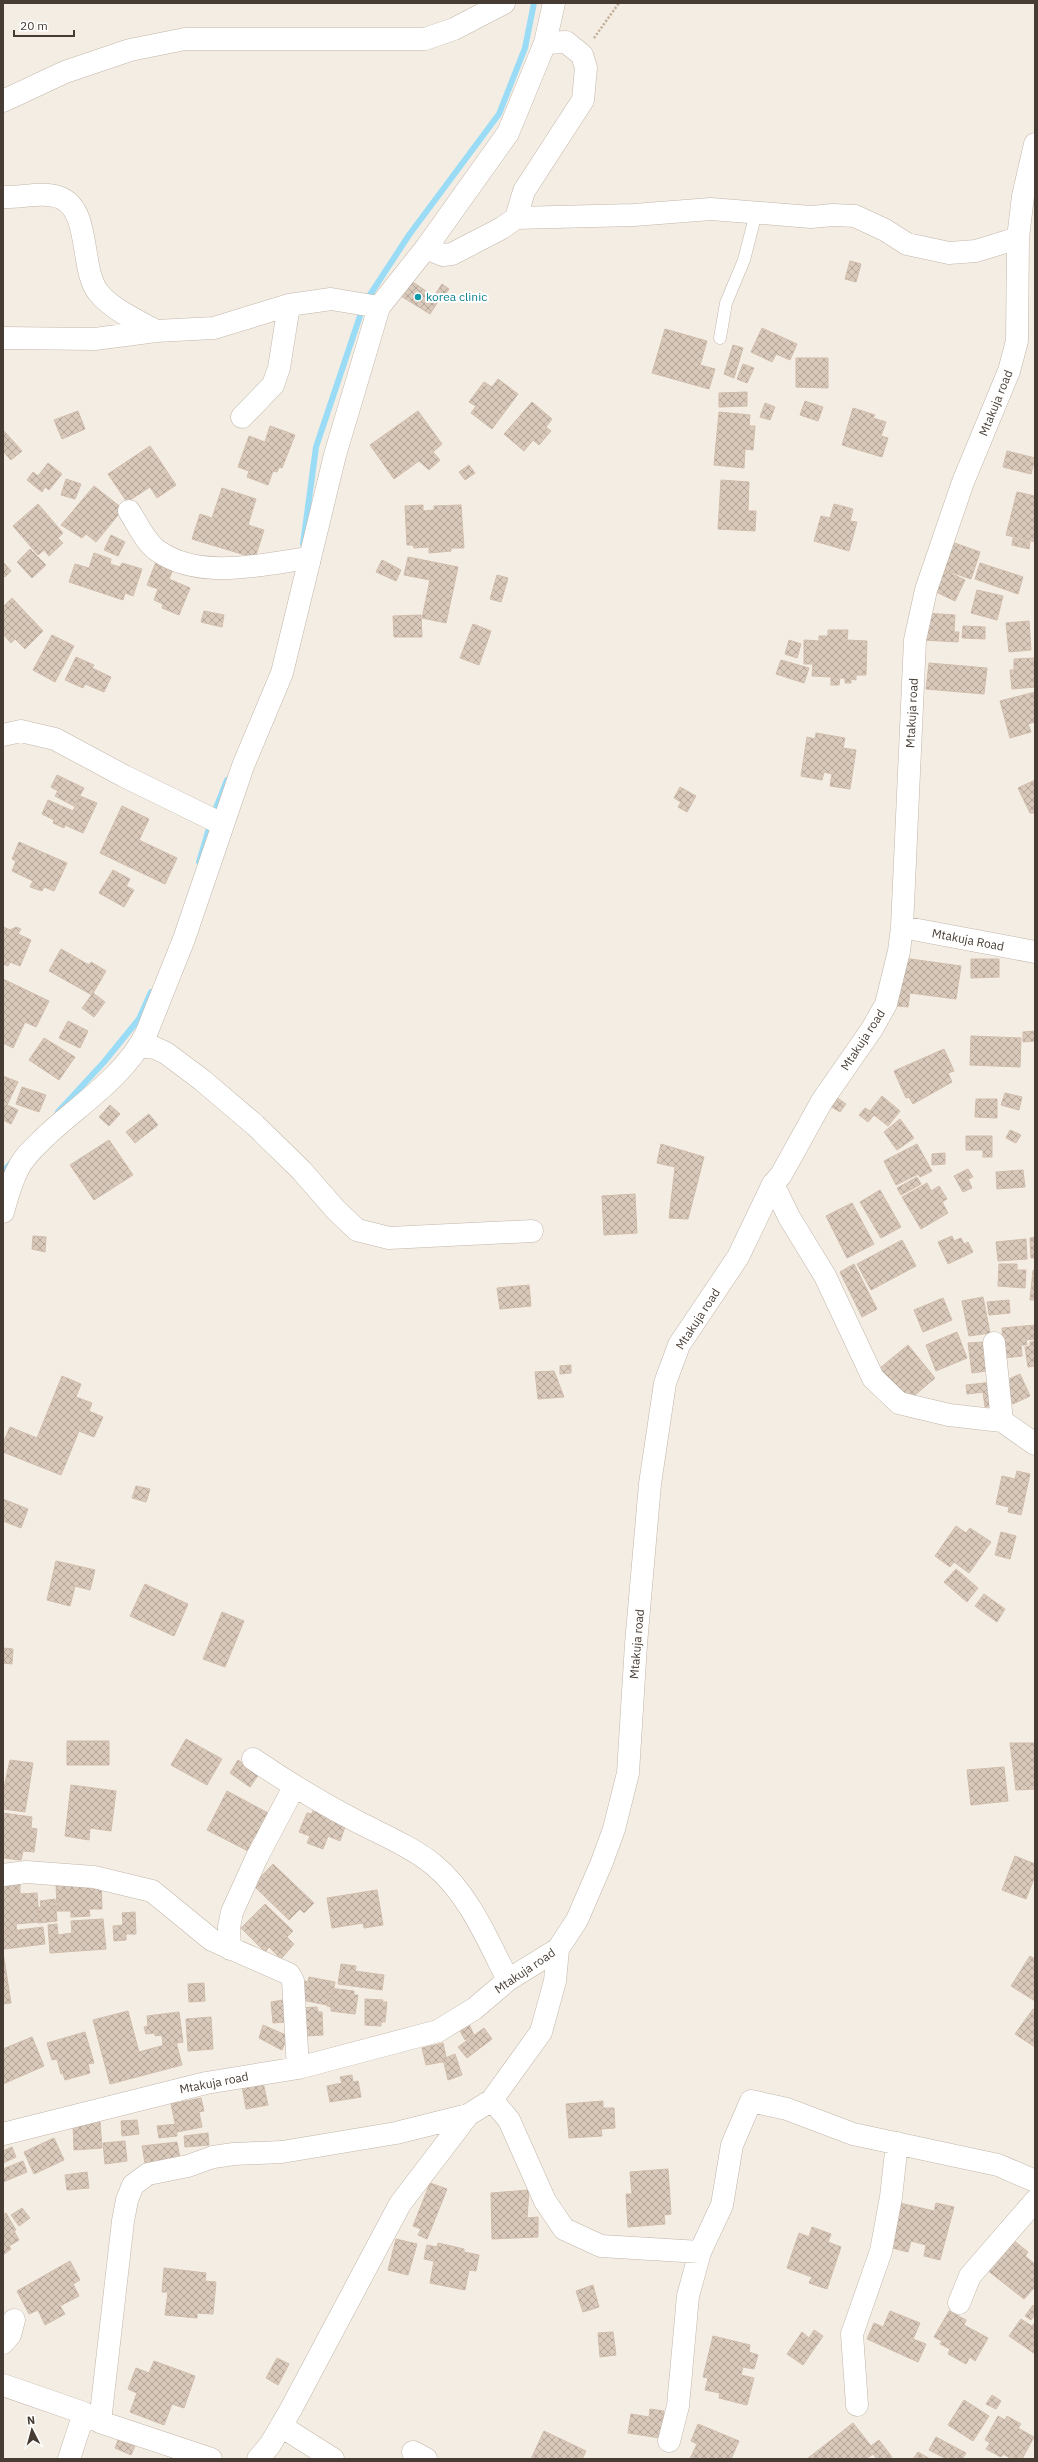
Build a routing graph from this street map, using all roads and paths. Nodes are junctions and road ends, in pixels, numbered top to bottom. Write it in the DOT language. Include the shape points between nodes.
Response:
graph roads {
  1 [pos="504,3"];
  2 [pos="554,3"];
  3 [pos="619,3"];
  4 [pos="545,43"];
  5 [pos="582,55"];
  6 [pos="3,101"];
  7 [pos="1035,144"];
  8 [pos="3,197"];
  9 [pos="756,213"];
  10 [pos="516,218"];
  11 [pos="1018,238"];
  12 [pos="426,248"];
  13 [pos="289,305"];
  14 [pos="380,307"];
  15 [pos="156,331"];
  16 [pos="3,338"];
  17 [pos="720,338"];
  18 [pos="242,417"];
  19 [pos="129,511"];
  20 [pos="309,562"];
  21 [pos="3,735"];
  22 [pos="222,824"];
  23 [pos="902,927"];
  24 [pos="1035,952"];
  25 [pos="140,1046"];
  26 [pos="7,1178"];
  27 [pos="773,1184"];
  28 [pos="3,1212"];
  29 [pos="532,1231"];
  30 [pos="994,1343"];
  31 [pos="1002,1421"];
  32 [pos="1035,1444"];
  33 [pos="253,1759"];
  34 [pos="294,1787"];
  35 [pos="3,1875"];
  36 [pos="558,1948"];
  37 [pos="230,1949"];
  38 [pos="508,1980"];
  39 [pos="298,2068"];
  40 [pos="492,2100"];
  41 [pos="468,2115"];
  42 [pos="3,2134"];
  43 [pos="897,2143"];
  44 [pos="1035,2181"];
  45 [pos="1035,2201"];
  46 [pos="700,2252"];
  47 [pos="959,2303"];
  48 [pos="14,2320"];
  49 [pos="3,2343"];
  50 [pos="3,2385"];
  51 [pos="856,2405"];
  52 [pos="92,2417"];
  53 [pos="281,2426"];
  54 [pos="669,2441"];
  55 [pos="69,2459"];
  56 [pos="211,2459"];
  57 [pos="258,2459"];
  58 [pos="333,2459"];
  1 -- 6 [label="street" via="454,29 425,38 185,39 153,44 65,72"];
  2 -- 4 [label="street"];
  3 -- 5 [label="path"];
  4 -- 5 [label="street" via="566,42"];
  4 -- 12 [label="street" via="508,133"];
  5 -- 10 [label="street" via="586,68 583,100 524,191"];
  7 -- 11 [label="street, Mtakuja road" via="1023,196"];
  8 -- 15 [label="street" via="39,195 61,198 73,209 97,292 111,305"];
  9 -- 10 [label="street" via="711,209 634,215"];
  9 -- 11 [label="street" via="855,216 908,244 949,253 976,251"];
  9 -- 17 [label="lane" via="744,260 726,303"];
  10 -- 12 [label="street" via="452,254 443,255"];
  11 -- 23 [label="street, Mtakuja road" via="1017,341 1010,371 961,489 926,590 915,640"];
  12 -- 14 [label="street"];
  13 -- 14 [label="street" via="331,299"];
  13 -- 15 [label="street" via="214,328"];
  13 -- 18 [label="street" via="279,368 273,385"];
  14 -- 20 [label="street" via="335,455"];
  15 -- 16 [label="street" via="95,339"];
  19 -- 20 [label="street" via="157,550 198,566 236,567 301,559"];
  20 -- 22 [label="street" via="282,673"];
  21 -- 22 [label="street" via="21,731 55,738 124,776"];
  22 -- 25 [label="street" via="184,939"];
  23 -- 24 [label="street, Mtakuja Road"];
  23 -- 27 [label="street, Mtakuja road" via="886,1004 872,1029 822,1101 781,1175"];
  25 -- 26 [label="street" via="111,1079 35,1147"];
  25 -- 29 [label="street" via="166,1053 202,1080 255,1125 357,1230 389,1238"];
  26 -- 28 [label="street"];
  27 -- 31 [label="street" via="789,1217 825,1276 872,1378 899,1403 949,1415"];
  27 -- 36 [label="street, Mtakuja road" via="738,1257 679,1345 664,1383 650,1484 628,1773 614,1829 602,1862 577,1920"];
  30 -- 31 [label="street"];
  31 -- 32 [label="street"];
  33 -- 34 [label="street"];
  34 -- 37 [label="street" via="257,1857 232,1912 229,1927"];
  34 -- 38 [label="street" via="408,1847 434,1865 450,1881 464,1901 482,1929"];
  35 -- 37 [label="street" via="26,1872 94,1877 152,1891 203,1934"];
  36 -- 38 [label="street, Mtakuja road"];
  36 -- 40 [label="street" via="556,1981 541,2032"];
  37 -- 39 [label="street" via="282,1970 294,1981"];
  38 -- 39 [label="street, Mtakuja road" via="474,2009 438,2031"];
  39 -- 42 [label="street, Mtakuja road" via="206,2083"];
  40 -- 41 [label="street"];
  40 -- 46 [label="street" via="509,2120 545,2201 564,2229 601,2246"];
  41 -- 52 [label="street" via="388,2134 282,2152 213,2157 188,2166 148,2174 133,2185 123,2221"];
  41 -- 53 [label="street" via="400,2204"];
  43 -- 44 [label="street" via="998,2165"];
  43 -- 46 [label="street" via="852,2134 787,2109 751,2101 732,2145 722,2205"];
  43 -- 51 [label="street" via="891,2197 881,2250 852,2334"];
  45 -- 47 [label="street" via="970,2276"];
  46 -- 54 [label="street" via="688,2296 678,2406"];
  48 -- 49 [label="street" via="10,2335"];
  50 -- 52 [label="street"];
  52 -- 55 [label="street"];
  52 -- 56 [label="street"];
  53 -- 57 [label="street"];
  53 -- 58 [label="street"];
}
